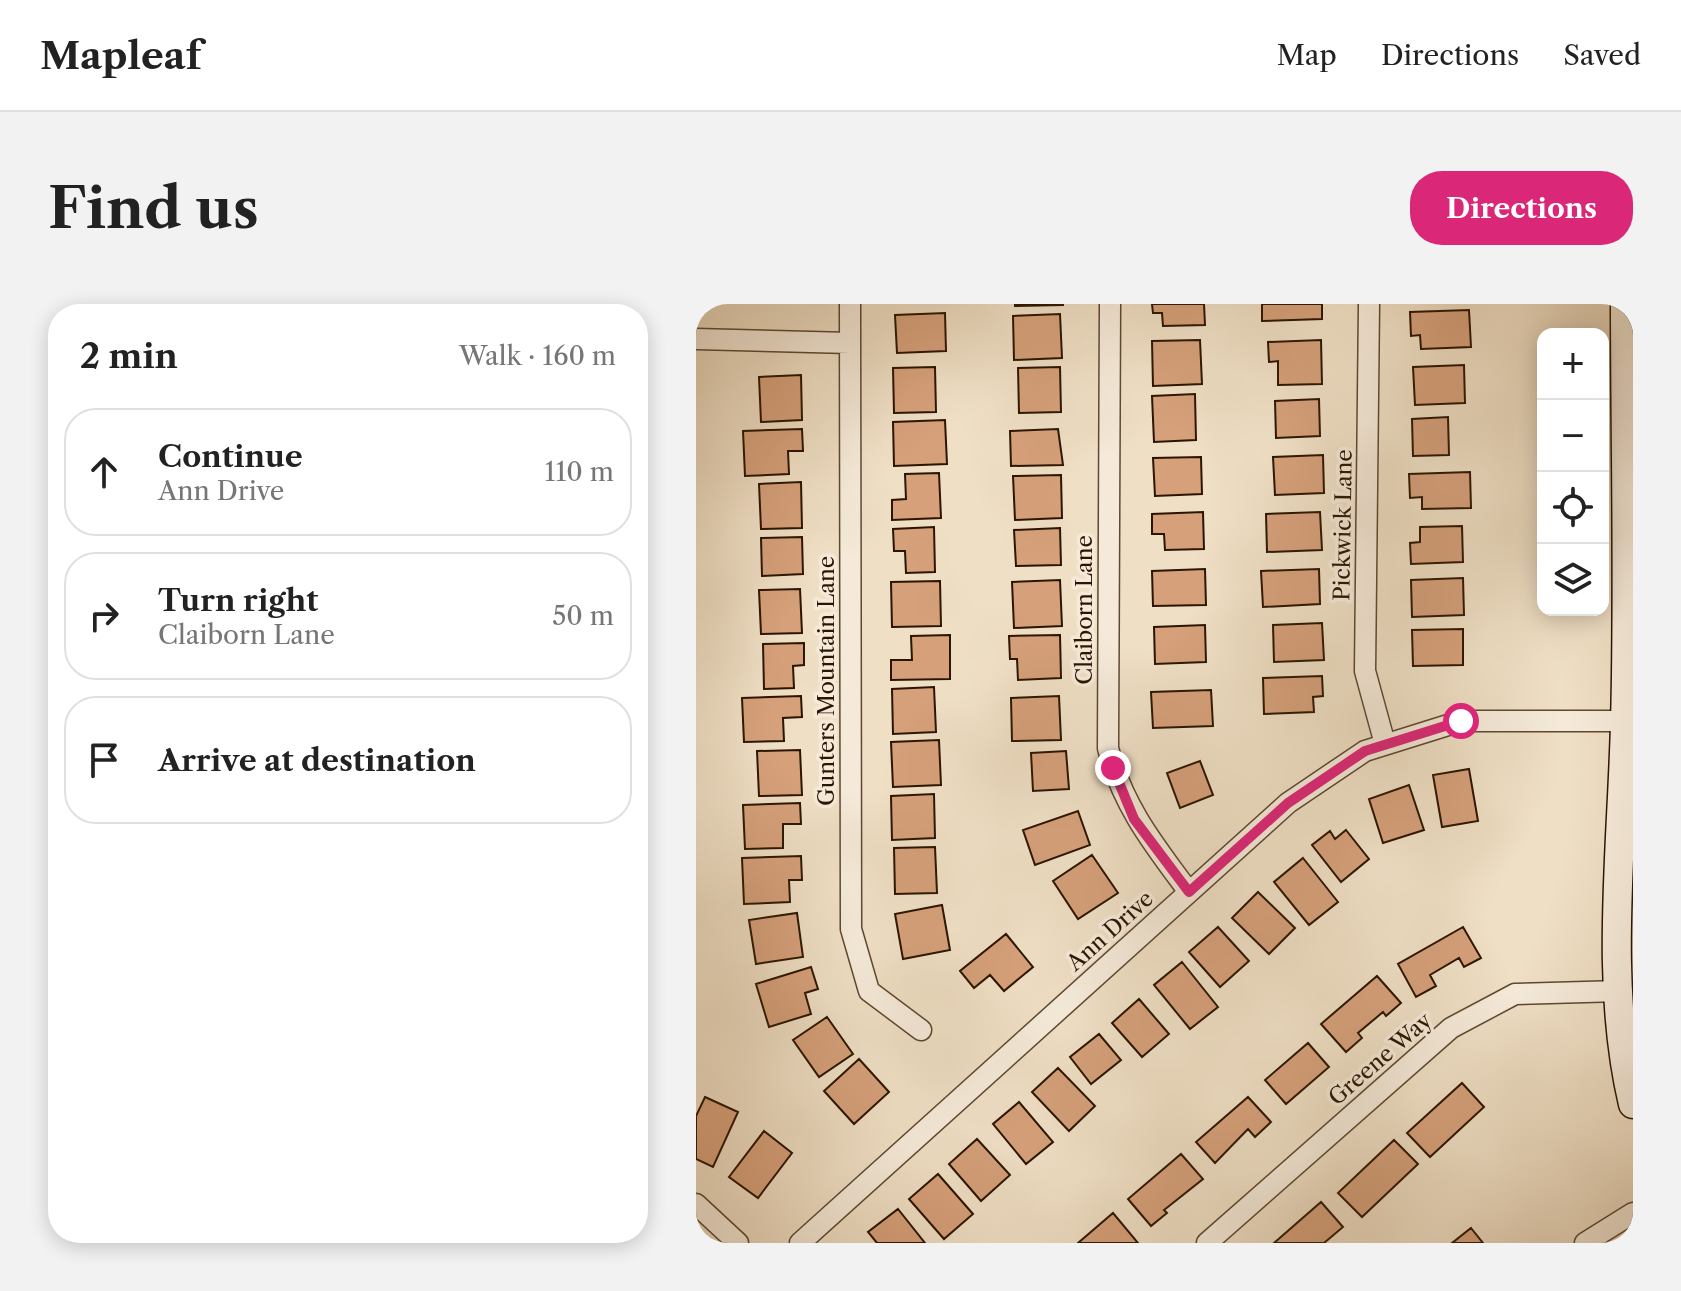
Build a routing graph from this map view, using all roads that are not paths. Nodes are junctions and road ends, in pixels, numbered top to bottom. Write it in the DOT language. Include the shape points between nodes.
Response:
graph roads {
  1 [pos="850,304"];
  2 [pos="1110,304"];
  3 [pos="1369,304"];
  4 [pos="1625,304"];
  5 [pos="696,339"];
  6 [pos="850,343"];
  7 [pos="1629,567"];
  8 [pos="1629,721"];
  9 [pos="1385,744"];
  10 [pos="1189,892"];
  11 [pos="1620,991"];
  12 [pos="921,1030"];
  13 [pos="1633,1104"];
  14 [pos="696,1204"];
  15 [pos="1633,1213"];
  16 [pos="738,1243"];
  17 [pos="800,1243"];
  18 [pos="1207,1243"];
  19 [pos="1585,1243"];
  1 -- 6 [label="street, Gunters Mountain Lane"];
  2 -- 10 [label="street, Claiborn Lane" via="1108,748 1134,819"];
  3 -- 9 [label="street, Pickwick Lane" via="1365,671"];
  4 -- 7 [label="street"];
  5 -- 6 [label="street"];
  6 -- 12 [label="street, Gunters Mountain Lane" via="851,929 869,991"];
  7 -- 8 [label="street"];
  8 -- 9 [label="street, Ann Drive" via="1461,721"];
  8 -- 11 [label="street"];
  9 -- 10 [label="street, Ann Drive" via="1365,751 1288,803"];
  10 -- 17 [label="street, Ann Drive"];
  11 -- 13 [label="street" via="1623,1060"];
  11 -- 18 [label="street, Greene Way" via="1515,994 1451,1028"];
  14 -- 16 [label="street"];
  15 -- 19 [label="street"];
}
